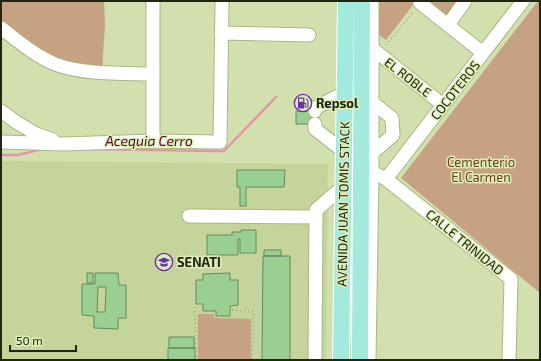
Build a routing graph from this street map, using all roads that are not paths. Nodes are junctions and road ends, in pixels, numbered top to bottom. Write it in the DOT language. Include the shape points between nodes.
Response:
graph roads {
  1 [pos="154,1"];
  2 [pos="222,1"];
  3 [pos="339,1"];
  4 [pos="346,1"];
  5 [pos="362,1"];
  6 [pos="372,1"];
  7 [pos="465,1"];
  8 [pos="523,1"];
  9 [pos="420,2"];
  10 [pos="448,25"];
  11 [pos="1,28"];
  12 [pos="221,33"];
  13 [pos="309,35"];
  14 [pos="376,51"];
  15 [pos="483,53"];
  16 [pos="153,74"];
  17 [pos="338,96"];
  18 [pos="372,102"];
  19 [pos="443,105"];
  20 [pos="1,111"];
  21 [pos="153,141"];
  22 [pos="1,142"];
  23 [pos="64,144"];
  24 [pos="338,147"];
  25 [pos="372,153"];
  26 [pos="372,172"];
  27 [pos="386,179"];
  28 [pos="338,192"];
  29 [pos="189,216"];
  30 [pos="316,217"];
  31 [pos="315,360"];
  32 [pos="336,360"];
  33 [pos="342,360"];
  34 [pos="360,360"];
  35 [pos="369,360"];
  36 [pos="509,360"];
  1 -- 16 [label="street"];
  2 -- 12 [label="street"];
  3 -- 17 [label="street, AVENIDA JUAN TOMIS STACK"];
  4 -- 33 [label="main road, AVENIDA JUAN TOMIS STACK"];
  5 -- 34 [label="main road, AVENIDA JUAN TOMIS STACK"];
  6 -- 14 [label="street"];
  7 -- 10 [label="street"];
  8 -- 15 [label="street, COCOTEROS"];
  9 -- 10 [label="street"];
  10 -- 15 [label="street"];
  11 -- 16 [label="street" via="40,57 70,69"];
  12 -- 13 [label="street"];
  12 -- 21 [label="street" via="220,142"];
  14 -- 18 [label="street"];
  14 -- 19 [label="street, EL ROBLE"];
  15 -- 19 [label="street, COCOTEROS"];
  16 -- 21 [label="street"];
  17 -- 24 [label="street, AVENIDA JUAN TOMIS STACK"];
  17 -- 24 [label="street" via="315,108 315,129"];
  18 -- 25 [label="street"];
  18 -- 25 [label="street" via="392,118 393,135"];
  19 -- 27 [label="street, COCOTEROS"];
  20 -- 23 [label="street" via="36,134"];
  21 -- 23 [label="street"];
  22 -- 23 [label="street"];
  24 -- 28 [label="street, AVENIDA JUAN TOMIS STACK"];
  25 -- 26 [label="street"];
  26 -- 27 [label="street, CALLE TRINIDAD"];
  26 -- 35 [label="street"];
  27 -- 36 [label="street, CALLE TRINIDAD" via="511,279"];
  28 -- 30 [label="street" via="316,210"];
  28 -- 32 [label="street, AVENIDA JUAN TOMIS STACK"];
  29 -- 30 [label="street"];
  30 -- 31 [label="street"];
}
